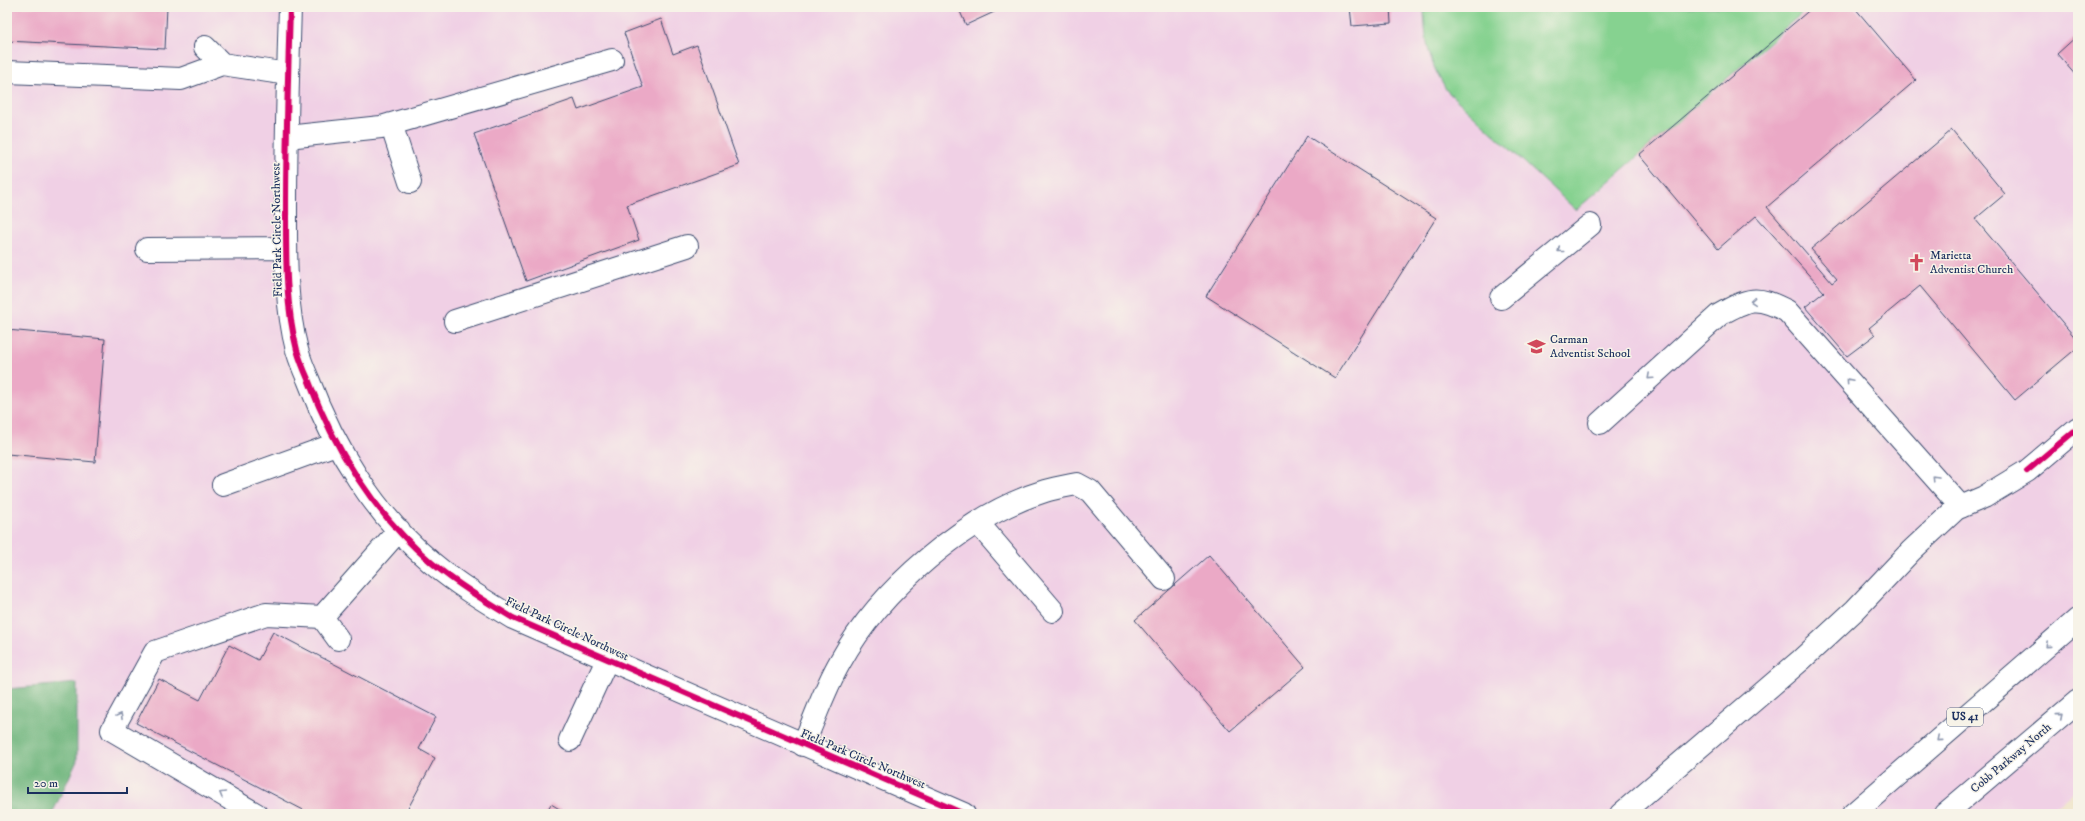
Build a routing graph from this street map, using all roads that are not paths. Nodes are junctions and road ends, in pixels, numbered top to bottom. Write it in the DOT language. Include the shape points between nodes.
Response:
graph roads {
  1 [pos="290,7"];
  2 [pos="205,47"];
  3 [pos="612,60"];
  4 [pos="222,64"];
  5 [pos="7,72"];
  6 [pos="288,74"];
  7 [pos="391,124"];
  8 [pos="287,137"];
  9 [pos="410,182"];
  10 [pos="1590,225"];
  11 [pos="687,246"];
  12 [pos="286,248"];
  13 [pos="147,249"];
  14 [pos="1501,298"];
  15 [pos="455,321"];
  16 [pos="1600,423"];
  17 [pos="2078,428"];
  18 [pos="336,444"];
  19 [pos="222,485"];
  20 [pos="1961,507"];
  21 [pos="978,523"];
  22 [pos="399,530"];
  23 [pos="1164,579"];
  24 [pos="1053,611"];
  25 [pos="322,617"];
  26 [pos="2078,619"];
  27 [pos="338,639"];
  28 [pos="607,660"];
  29 [pos="2078,702"];
  30 [pos="570,740"];
  31 [pos="803,745"];
  32 [pos="256,814"];
  33 [pos="964,814"];
  34 [pos="1621,814"];
  35 [pos="1853,814"];
  36 [pos="1945,814"];
  1 -- 6 [label="street, Field Park Circle Northwest"];
  2 -- 4 [label="street"];
  3 -- 7 [label="street"];
  4 -- 5 [label="street" via="181,79"];
  4 -- 6 [label="street"];
  6 -- 8 [label="street, Field Park Circle Northwest"];
  7 -- 8 [label="street"];
  7 -- 9 [label="street"];
  8 -- 12 [label="street, Field Park Circle Northwest"];
  10 -- 14 [label="street, one-way"];
  11 -- 15 [label="street"];
  12 -- 13 [label="street"];
  12 -- 18 [label="street, Field Park Circle Northwest" via="288,296 297,350"];
  20 -- 16 [label="street, one-way" via="1787,311 1765,300 1741,302 1719,314"];
  17 -- 20 [label="street" via="2027,471 1984,497"];
  18 -- 19 [label="street"];
  18 -- 22 [label="street, Field Park Circle Northwest" via="363,486"];
  20 -- 34 [label="street" via="1911,551 1855,610 1778,681"];
  21 -- 23 [label="street" via="1008,505 1045,491 1077,484 1090,491"];
  21 -- 24 [label="street"];
  21 -- 31 [label="street" via="918,567 883,602 861,629 840,662"];
  22 -- 25 [label="street"];
  22 -- 28 [label="street, Field Park Circle Northwest" via="431,563 471,593 513,618"];
  25 -- 27 [label="street"];
  32 -- 25 [label="street, one-way" via="112,730 155,652 266,614"];
  26 -- 35 [label="street, US 41, one-way"];
  28 -- 30 [label="street"];
  28 -- 31 [label="street, Field Park Circle Northwest"];
  36 -- 29 [label="street, Cobb Parkway North, one-way"];
  31 -- 33 [label="street, Field Park Circle Northwest"];
}
